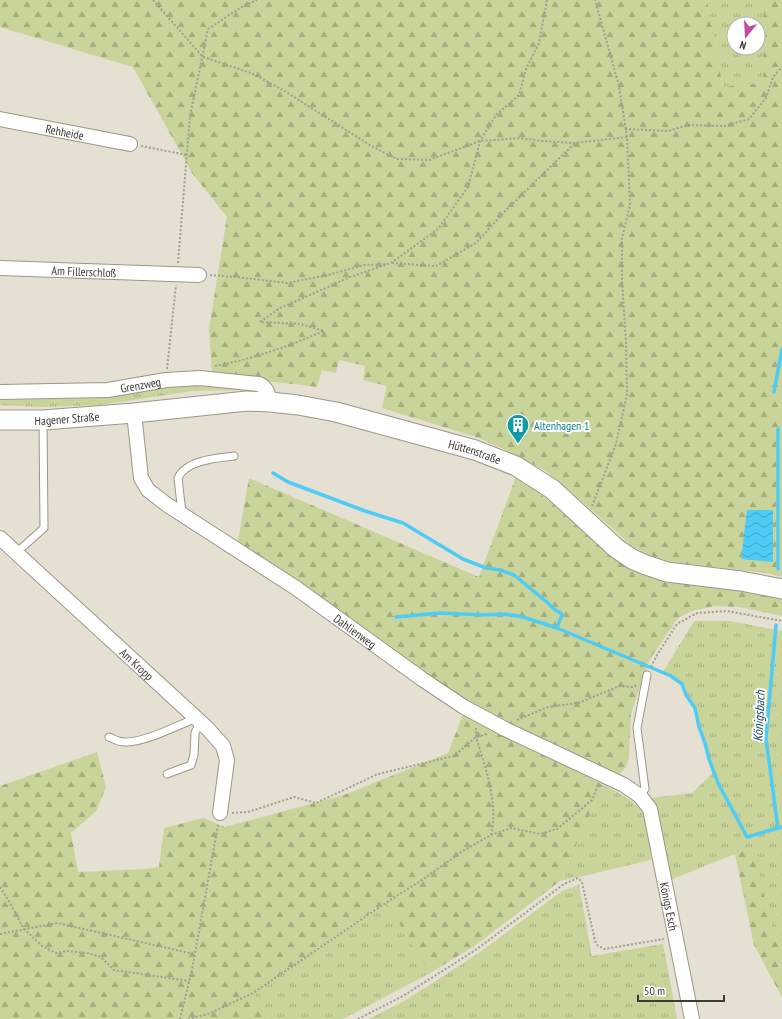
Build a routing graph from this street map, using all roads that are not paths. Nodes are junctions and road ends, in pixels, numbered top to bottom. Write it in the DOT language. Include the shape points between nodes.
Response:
graph roads {
  1 [pos="0,119"];
  2 [pos="130,144"];
  3 [pos="0,268"];
  4 [pos="199,275"];
  5 [pos="0,392"];
  6 [pos="270,402"];
  7 [pos="134,413"];
  8 [pos="0,420"];
  9 [pos="43,420"];
  10 [pos="234,456"];
  11 [pos="182,513"];
  12 [pos="0,538"];
  13 [pos="16,553"];
  14 [pos="782,589"];
  15 [pos="647,675"];
  16 [pos="198,720"];
  17 [pos="109,737"];
  18 [pos="167,774"];
  19 [pos="640,796"];
  20 [pos="220,813"];
  21 [pos="692,1019"];
  1 -- 2 [label="street, Rehheide"];
  3 -- 4 [label="street, Am Fillerschloß" via="174,277"];
  5 -- 6 [label="street, Grenzweg" via="108,390 166,380 200,378 253,382 264,387"];
  6 -- 7 [label="main road, Hüttenstraße" via="232,402"];
  6 -- 14 [label="main road, Hüttenstraße" via="336,412 483,453 516,466 543,482 616,548 638,562 667,572"];
  7 -- 9 [label="main road, Hagener Straße"];
  7 -- 11 [label="street, Dahlienweg" via="141,478 148,490"];
  8 -- 9 [label="main road, Hagener Straße"];
  9 -- 13 [label="lane" via="44,528"];
  10 -- 11 [label="lane" via="205,460 180,473 178,478"];
  11 -- 19 [label="street, Dahlienweg" via="296,588 464,707 624,785"];
  12 -- 13 [label="street, Am Kropp"];
  13 -- 16 [label="street, Am Kropp"];
  15 -- 19 [label="lane" via="637,728 645,789"];
  16 -- 17 [label="lane" via="130,742 117,741"];
  16 -- 18 [label="lane" via="191,765"];
  16 -- 20 [label="street, Am Kropp" via="223,746 227,760"];
  19 -- 21 [label="street, Königs Esch" via="650,809"];
}
